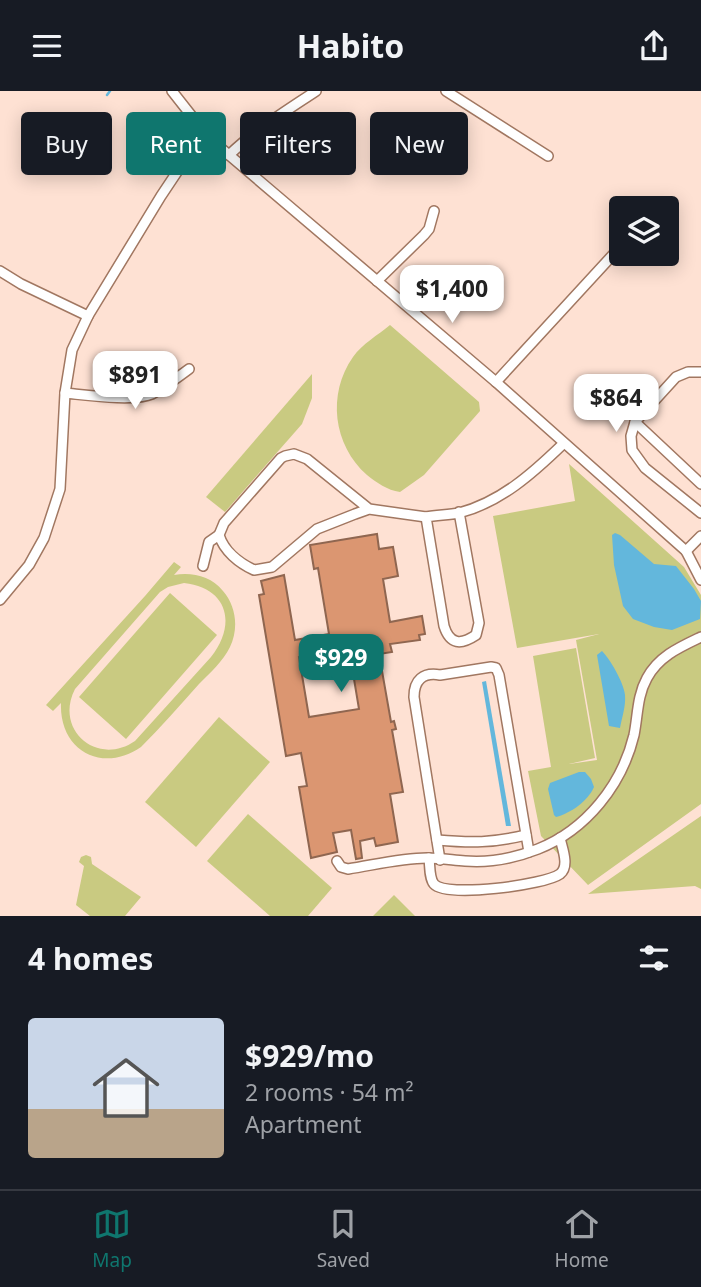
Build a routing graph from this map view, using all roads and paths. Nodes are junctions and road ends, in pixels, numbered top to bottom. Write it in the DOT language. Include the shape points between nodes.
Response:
graph roads {
  1 [pos="172,91"];
  2 [pos="316,91"];
  3 [pos="446,91"];
  4 [pos="189,112"];
  5 [pos="226,152"];
  6 [pos="229,155"];
  7 [pos="548,156"];
  8 [pos="176,175"];
  9 [pos="434,211"];
  10 [pos="609,259"];
  11 [pos="0,271"];
  12 [pos="377,281"];
  13 [pos="88,316"];
  14 [pos="189,369"];
  15 [pos="701,372"];
  16 [pos="496,382"];
  17 [pos="65,393"];
  18 [pos="635,422"];
  19 [pos="564,444"];
  20 [pos="701,484"];
  21 [pos="369,509"];
  22 [pos="459,512"];
  23 [pos="701,513"];
  24 [pos="426,517"];
  25 [pos="219,534"];
  26 [pos="701,536"];
  27 [pos="685,551"];
  28 [pos="203,566"];
  29 [pos="701,580"];
  30 [pos="1,596"];
  31 [pos="701,636"];
  32 [pos="526,835"];
  33 [pos="560,838"];
  34 [pos="437,841"];
  35 [pos="529,852"];
  36 [pos="429,858"];
  37 [pos="440,860"];
  38 [pos="337,861"];
  1 -- 4 [label="street"];
  2 -- 6 [label="street"];
  3 -- 7 [label="street"];
  5 -- 6 [label="street"];
  6 -- 12 [label="street"];
  8 -- 13 [label="street"];
  9 -- 12 [label="street" via="424,236"];
  10 -- 16 [label="street"];
  11 -- 13 [label="street"];
  12 -- 16 [label="street"];
  13 -- 17 [label="street" via="72,350"];
  14 -- 17 [label="street" via="149,395 117,398"];
  15 -- 18 [label="street" via="676,377"];
  16 -- 19 [label="street"];
  17 -- 30 [label="street" via="60,489 44,538 29,565"];
  18 -- 20 [label="street"];
  18 -- 23 [label="street" via="632,450 645,468"];
  19 -- 22 [label="street" via="506,492"];
  19 -- 27 [label="street"];
  21 -- 24 [label="street"];
  21 -- 25 [label="street" via="317,529 266,569 254,570 239,561 224,547"];
  21 -- 25 [label="street" via="307,459 294,454 281,458"];
  22 -- 24 [label="street"];
  22 -- 24 [label="street" via="479,623 476,635 466,642 447,636"];
  25 -- 28 [label="street" via="209,542"];
  26 -- 27 [label="street"];
  27 -- 29 [label="street"];
  31 -- 33 [label="street" via="670,653 647,677 620,775 592,813"];
  32 -- 34 [label="street" via="498,842"];
  32 -- 34 [label="street" via="499,675 491,667 424,675 414,688"];
  32 -- 35 [label="street"];
  33 -- 35 [label="street"];
  33 -- 36 [label="street" via="564,867 559,874 535,883 487,890 446,889 431,881"];
  34 -- 37 [label="street"];
  35 -- 37 [label="street" via="486,861"];
  36 -- 37 [label="street"];
  36 -- 38 [label="street" via="348,869"];
}
